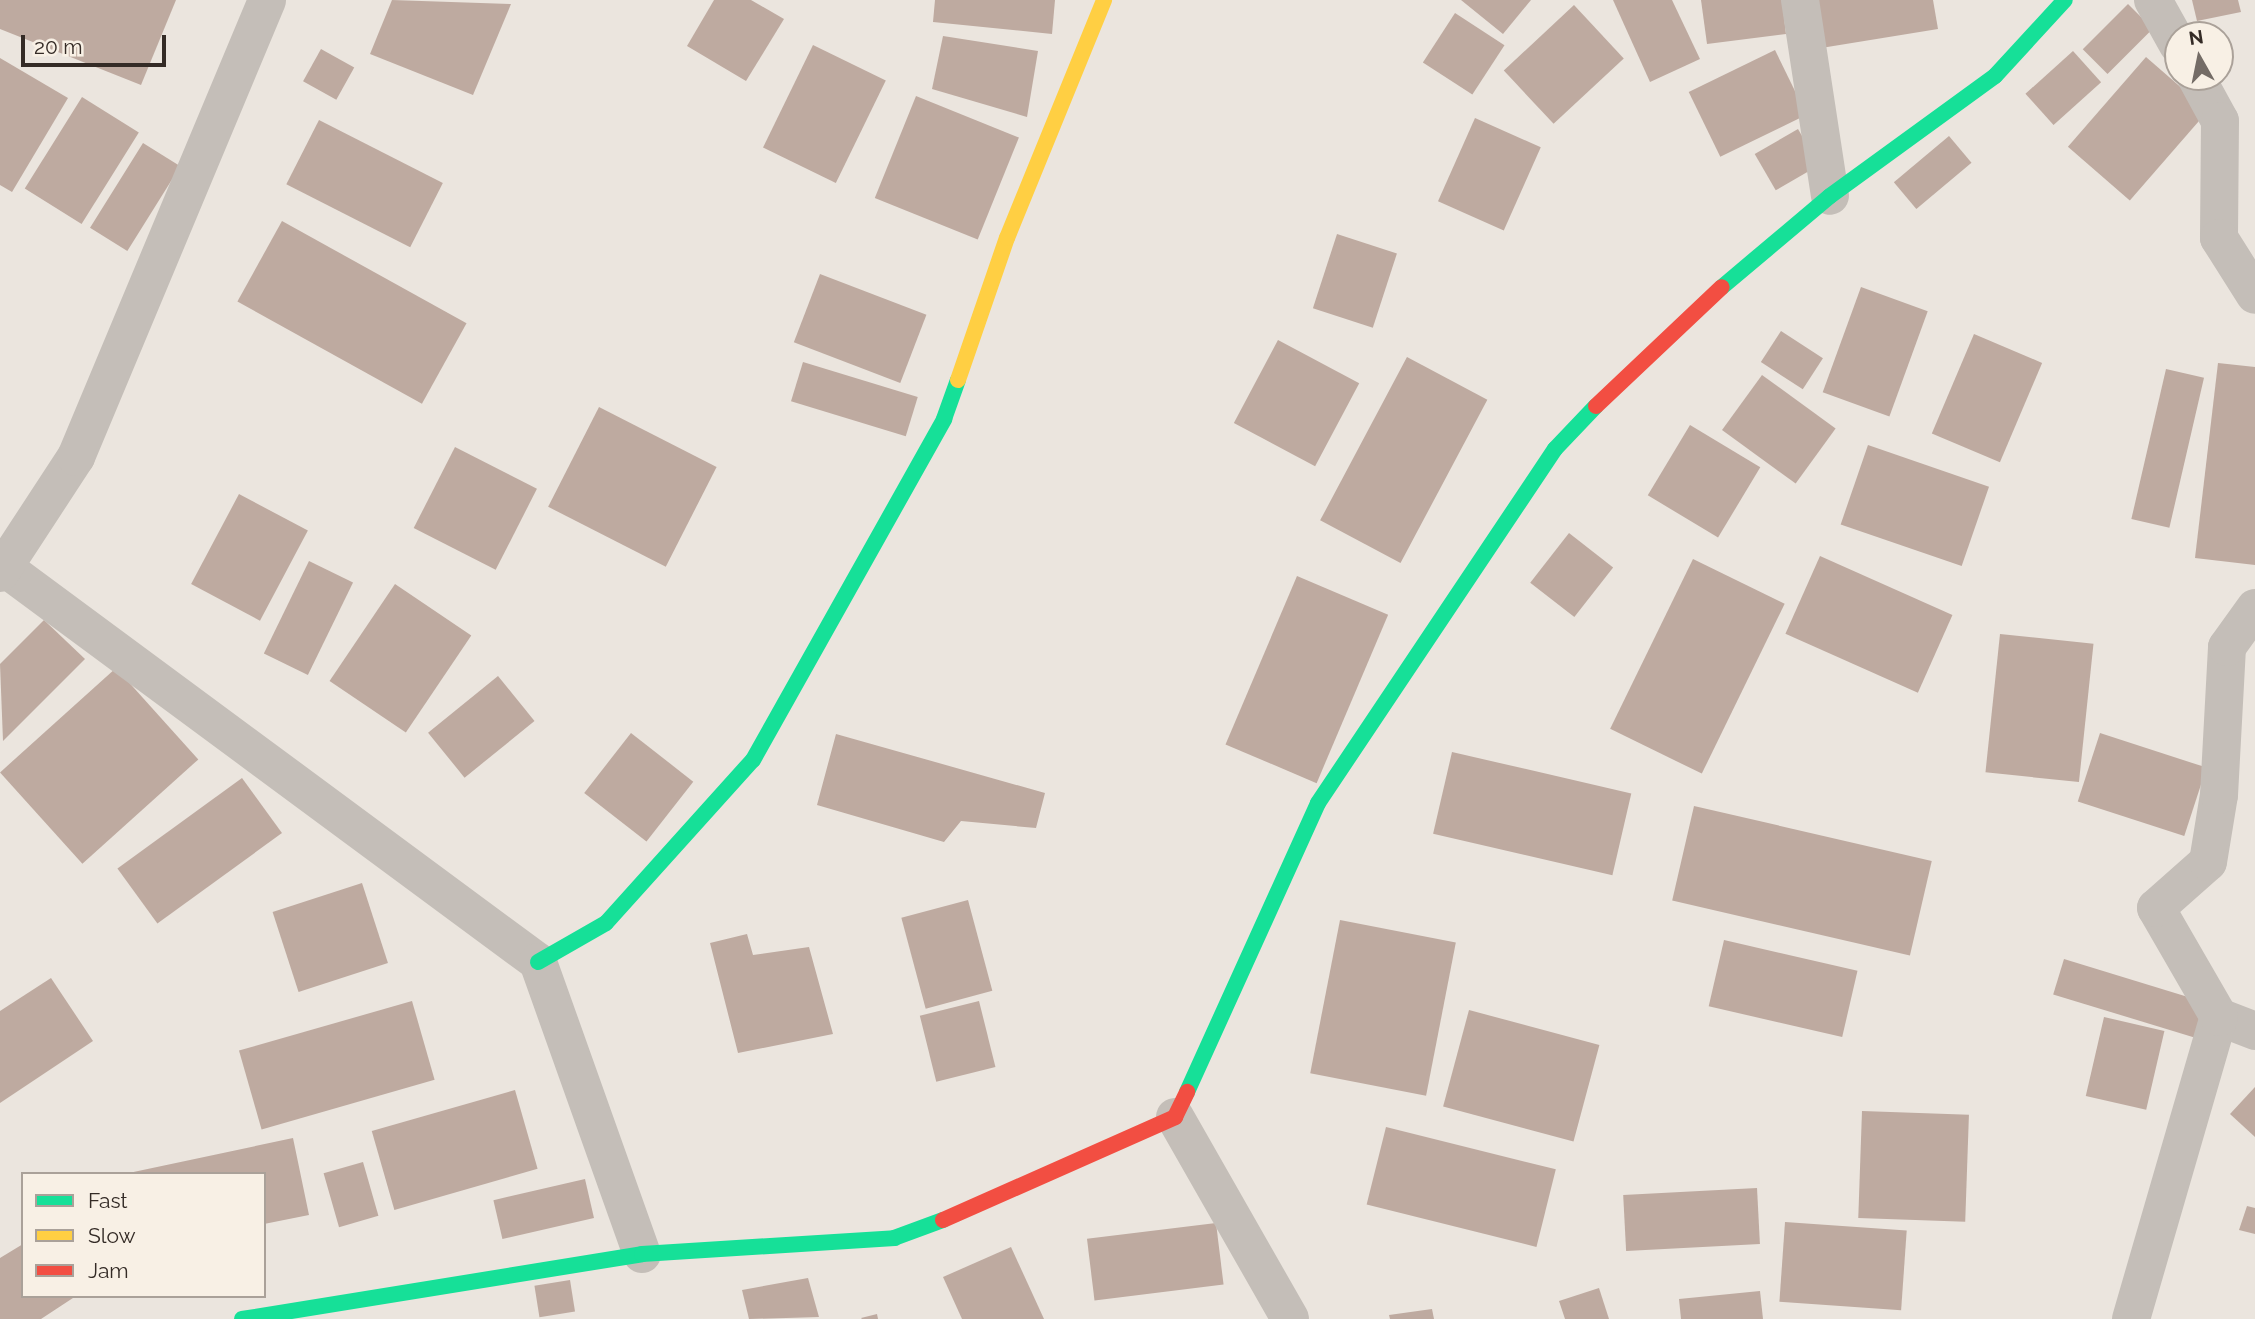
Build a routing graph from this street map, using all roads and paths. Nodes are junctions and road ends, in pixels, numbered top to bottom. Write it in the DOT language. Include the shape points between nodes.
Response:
graph roads {
  1 [pos="267,0"];
  2 [pos="1104,0"];
  3 [pos="1800,0"];
  4 [pos="2065,0"];
  5 [pos="2153,0"];
  6 [pos="2165,21"];
  7 [pos="2204,91"];
  8 [pos="1830,196"];
  9 [pos="2219,238"];
  10 [pos="2255,253"];
  11 [pos="2255,295"];
  12 [pos="3,570"];
  13 [pos="2255,608"];
  14 [pos="538,962"];
  15 [pos="2219,1017"];
  16 [pos="2255,1031"];
  17 [pos="1175,1117"];
  18 [pos="642,1254"];
  19 [pos="242,1319"];
  20 [pos="1290,1319"];
  21 [pos="2131,1319"];
  1 -- 12 [label="street" via="76,457"];
  2 -- 14 [label="street" via="1007,238 944,419 753,760 606,923"];
  3 -- 8 [label="street"];
  4 -- 8 [label="street" via="1994,76"];
  5 -- 6 [label="street"];
  7 -- 9 [label="street" via="2220,121"];
  8 -- 17 [label="street" via="1662,338 1555,449 1318,803"];
  9 -- 10 [label="street"];
  9 -- 11 [label="street"];
  12 -- 14 [label="street"];
  13 -- 15 [label="street" via="2227,647 2219,795 2208,862 2156,908"];
  14 -- 18 [label="street"];
  15 -- 16 [label="street"];
  15 -- 21 [label="street"];
  17 -- 18 [label="street" via="981,1207 894,1238"];
  17 -- 20 [label="street"];
  18 -- 19 [label="street"];
}
